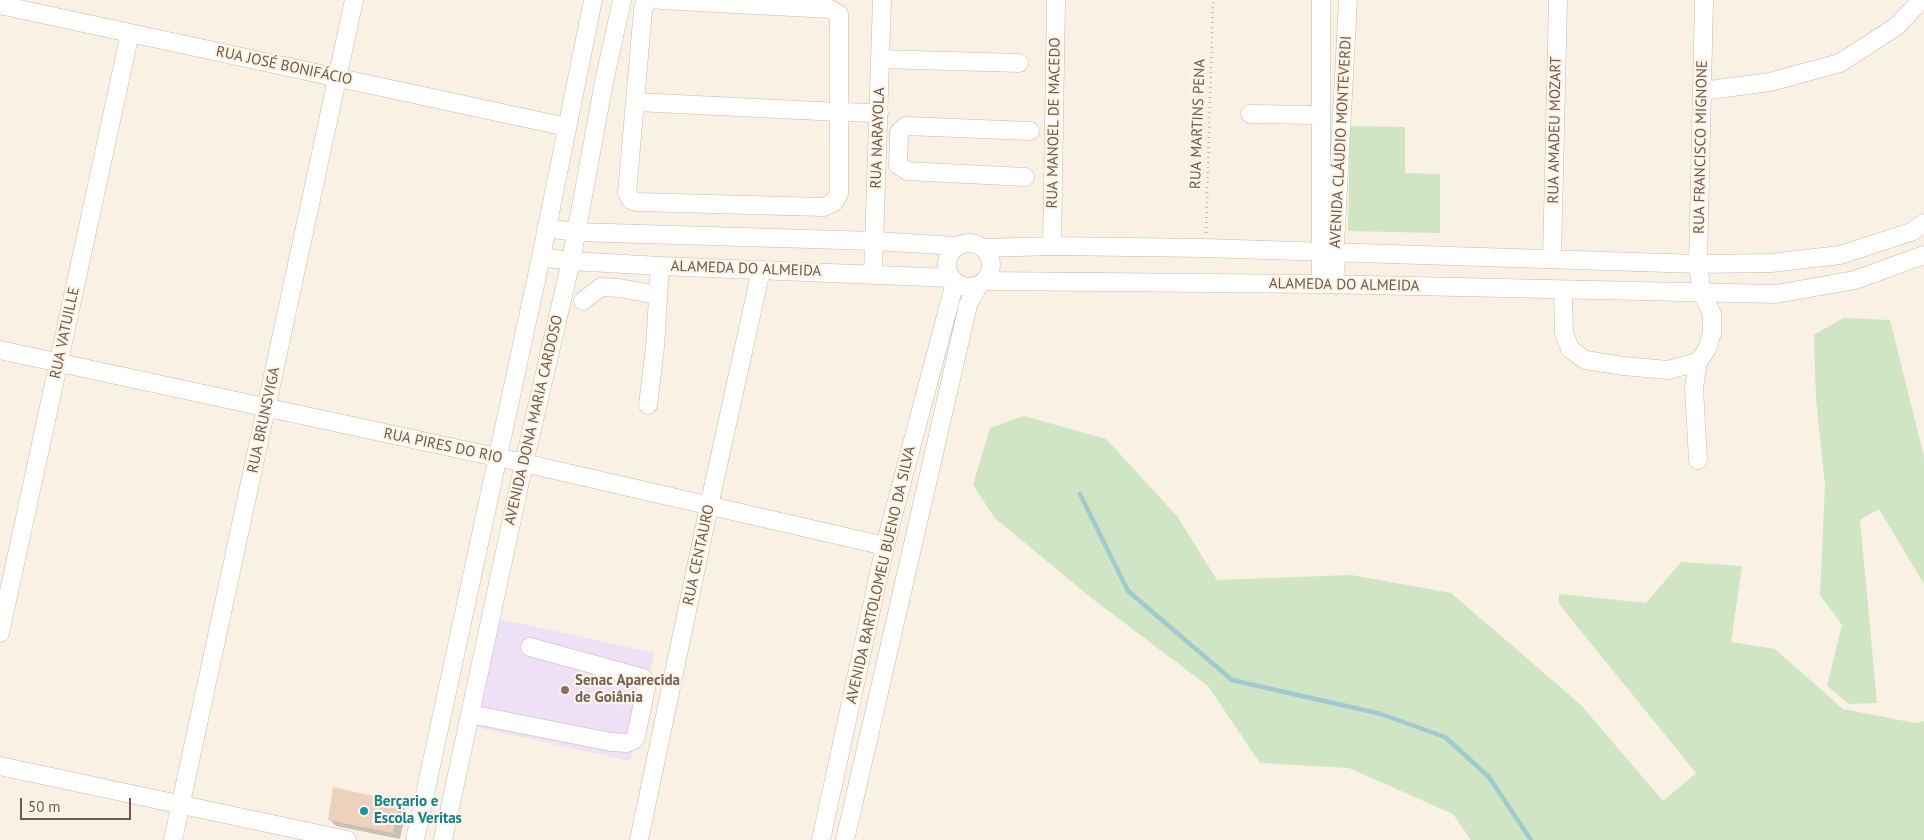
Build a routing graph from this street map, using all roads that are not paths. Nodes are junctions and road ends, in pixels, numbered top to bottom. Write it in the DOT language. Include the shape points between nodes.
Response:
graph roads {
  1 [pos="354,0"];
  2 [pos="592,0"];
  3 [pos="622,0"];
  4 [pos="650,0"];
  5 [pos="660,0"];
  6 [pos="882,0"];
  7 [pos="1056,0"];
  8 [pos="1321,0"];
  9 [pos="1348,0"];
  10 [pos="1558,0"];
  11 [pos="1704,0"];
  12 [pos="1921,0"];
  13 [pos="0,5"];
  14 [pos="130,33"];
  15 [pos="880,59"];
  16 [pos="1019,63"];
  17 [pos="337,78"];
  18 [pos="1702,91"];
  19 [pos="636,102"];
  20 [pos="839,112"];
  21 [pos="879,113"];
  22 [pos="1250,114"];
  23 [pos="1321,115"];
  24 [pos="567,127"];
  25 [pos="1030,130"];
  26 [pos="899,147"];
  27 [pos="878,148"];
  28 [pos="1026,177"];
  29 [pos="1924,224"];
  30 [pos="546,228"];
  31 [pos="576,232"];
  32 [pos="875,242"];
  33 [pos="956,246"];
  34 [pos="1052,246"];
  35 [pos="984,248"];
  36 [pos="1328,252"];
  37 [pos="1924,255"];
  38 [pos="541,257"];
  39 [pos="1552,259"];
  40 [pos="571,261"];
  41 [pos="1698,264"];
  42 [pos="660,266"];
  43 [pos="761,270"];
  44 [pos="873,275"];
  45 [pos="953,280"];
  46 [pos="982,283"];
  47 [pos="1328,285"];
  48 [pos="1563,290"];
  49 [pos="1702,294"];
  50 [pos="658,295"];
  51 [pos="583,301"];
  52 [pos="0,350"];
  53 [pos="1698,362"];
  54 [pos="58,363"];
  55 [pos="648,405"];
  56 [pos="266,408"];
  57 [pos="496,457"];
  58 [pos="1698,460"];
  59 [pos="524,463"];
  60 [pos="709,506"];
  61 [pos="885,546"];
  62 [pos="0,633"];
  63 [pos="530,647"];
  64 [pos="470,714"];
  65 [pos="0,766"];
  66 [pos="181,804"];
  67 [pos="173,840"];
  68 [pos="347,840"];
  69 [pos="414,840"];
  70 [pos="443,840"];
  71 [pos="639,840"];
  72 [pos="821,840"];
  73 [pos="845,840"];
  1 -- 17 [label="street, RUA BRUNSVIGA"];
  2 -- 24 [label="street, AVENIDA DONA MARIA CARDOSO"];
  3 -- 31 [label="street, AVENIDA DONA MARIA CARDOSO"];
  4 -- 19 [label="street" via="642,10"];
  5 -- 20 [label="street" via="830,9 837,12 840,17"];
  6 -- 15 [label="street, RUA NARAYOLA"];
  7 -- 34 [label="street, RUA MANOEL DE MACEDO"];
  8 -- 23 [label="street, AVENIDA CLÁUDIO MONTEVERDI"];
  9 -- 36 [label="street, AVENIDA CLÁUDIO MONTEVERDI"];
  10 -- 39 [label="street, RUA AMADEU MOZART"];
  11 -- 18 [label="street, RUA FRANCISCO MIGNONE"];
  12 -- 18 [label="street" via="1898,26 1840,63 1770,82"];
  13 -- 14 [label="street, RUA JOSÉ BONIFÁCIO"];
  14 -- 17 [label="street, RUA JOSÉ BONIFÁCIO"];
  14 -- 54 [label="street, RUA VATUILLE"];
  15 -- 16 [label="street"];
  15 -- 21 [label="street, RUA NARAYOLA"];
  17 -- 24 [label="street, RUA JOSÉ BONIFÁCIO"];
  17 -- 56 [label="street, RUA BRUNSVIGA"];
  18 -- 41 [label="street, RUA FRANCISCO MIGNONE"];
  19 -- 20 [label="street"];
  19 -- 20 [label="street" via="627,193 631,200 637,202 830,205 839,194"];
  20 -- 21 [label="street"];
  21 -- 27 [label="street, RUA NARAYOLA"];
  22 -- 23 [label="street"];
  23 -- 36 [label="street, AVENIDA CLÁUDIO MONTEVERDI"];
  24 -- 30 [label="street, AVENIDA DONA MARIA CARDOSO"];
  25 -- 26 [label="street" via="906,126 899,132"];
  26 -- 27 [label="street"];
  26 -- 28 [label="street" via="898,165 907,171"];
  27 -- 32 [label="street, RUA NARAYOLA"];
  29 -- 41 [label="street, ALAMEDA DO ALMEIDA" via="1911,232 1840,255 1771,263"];
  30 -- 31 [label="street"];
  30 -- 38 [label="street, AVENIDA DONA MARIA CARDOSO"];
  31 -- 32 [label="street"];
  31 -- 40 [label="street, AVENIDA DONA MARIA CARDOSO"];
  32 -- 33 [label="street"];
  32 -- 44 [label="street, RUA NARAYOLA"];
  33 -- 35 [label="street" via="971,242"];
  33 -- 45 [label="street" via="949,255 947,266"];
  34 -- 35 [label="street, ALAMEDA DO ALMEIDA"];
  34 -- 36 [label="street, ALAMEDA DO ALMEIDA"];
  35 -- 46 [label="street" via="991,258 991,270"];
  36 -- 39 [label="street, ALAMEDA DO ALMEIDA"];
  36 -- 47 [label="street, AVENIDA CLÁUDIO MONTEVERDI"];
  37 -- 49 [label="street, ALAMEDA DO ALMEIDA" via="1855,280 1776,294"];
  38 -- 40 [label="street, ALAMEDA DO ALMEIDA"];
  38 -- 57 [label="street, AVENIDA DONA MARIA CARDOSO"];
  39 -- 41 [label="street, ALAMEDA DO ALMEIDA"];
  40 -- 42 [label="street, ALAMEDA DO ALMEIDA"];
  40 -- 59 [label="street, AVENIDA DONA MARIA CARDOSO"];
  41 -- 49 [label="street, RUA FRANCISCO MIGNONE"];
  42 -- 43 [label="street, ALAMEDA DO ALMEIDA"];
  42 -- 50 [label="street"];
  43 -- 44 [label="street, ALAMEDA DO ALMEIDA"];
  43 -- 60 [label="street, RUA CENTAURO"];
  44 -- 45 [label="street, ALAMEDA DO ALMEIDA"];
  45 -- 46 [label="street" via="967,287"];
  45 -- 61 [label="street, AVENIDA BARTOLOMEU BUENO DA SILVA"];
  46 -- 47 [label="street, ALAMEDA DO ALMEIDA"];
  46 -- 73 [label="street, AVENIDA BARTOLOMEU BUENO DA SILVA" via="968,305"];
  47 -- 48 [label="street, ALAMEDA DO ALMEIDA"];
  48 -- 49 [label="street, ALAMEDA DO ALMEIDA"];
  48 -- 53 [label="street" via="1564,333 1570,349 1585,360 1668,370"];
  49 -- 53 [label="street, RUA FRANCISCO MIGNONE" via="1712,314 1712,333"];
  50 -- 51 [label="street" via="601,287"];
  50 -- 55 [label="street"];
  52 -- 54 [label="street, RUA PIRES DO RIO"];
  53 -- 58 [label="street, RUA FRANCISCO MIGNONE" via="1694,388"];
  54 -- 56 [label="street, RUA PIRES DO RIO"];
  54 -- 62 [label="street, RUA VATUILLE"];
  56 -- 57 [label="street, RUA PIRES DO RIO"];
  56 -- 66 [label="street, RUA BRUNSVIGA"];
  57 -- 59 [label="street, RUA PIRES DO RIO"];
  57 -- 69 [label="street, AVENIDA DONA MARIA CARDOSO"];
  59 -- 60 [label="street, RUA PIRES DO RIO"];
  59 -- 64 [label="street, AVENIDA DONA MARIA CARDOSO"];
  60 -- 61 [label="street, RUA PIRES DO RIO"];
  60 -- 71 [label="street, RUA CENTAURO"];
  61 -- 72 [label="street, AVENIDA BARTOLOMEU BUENO DA SILVA"];
  63 -- 64 [label="street" via="643,678 647,683 634,740 611,742"];
  64 -- 70 [label="street, AVENIDA DONA MARIA CARDOSO"];
  65 -- 66 [label="street"];
  66 -- 67 [label="street, RUA BRUNSVIGA"];
  66 -- 68 [label="street"];
}
